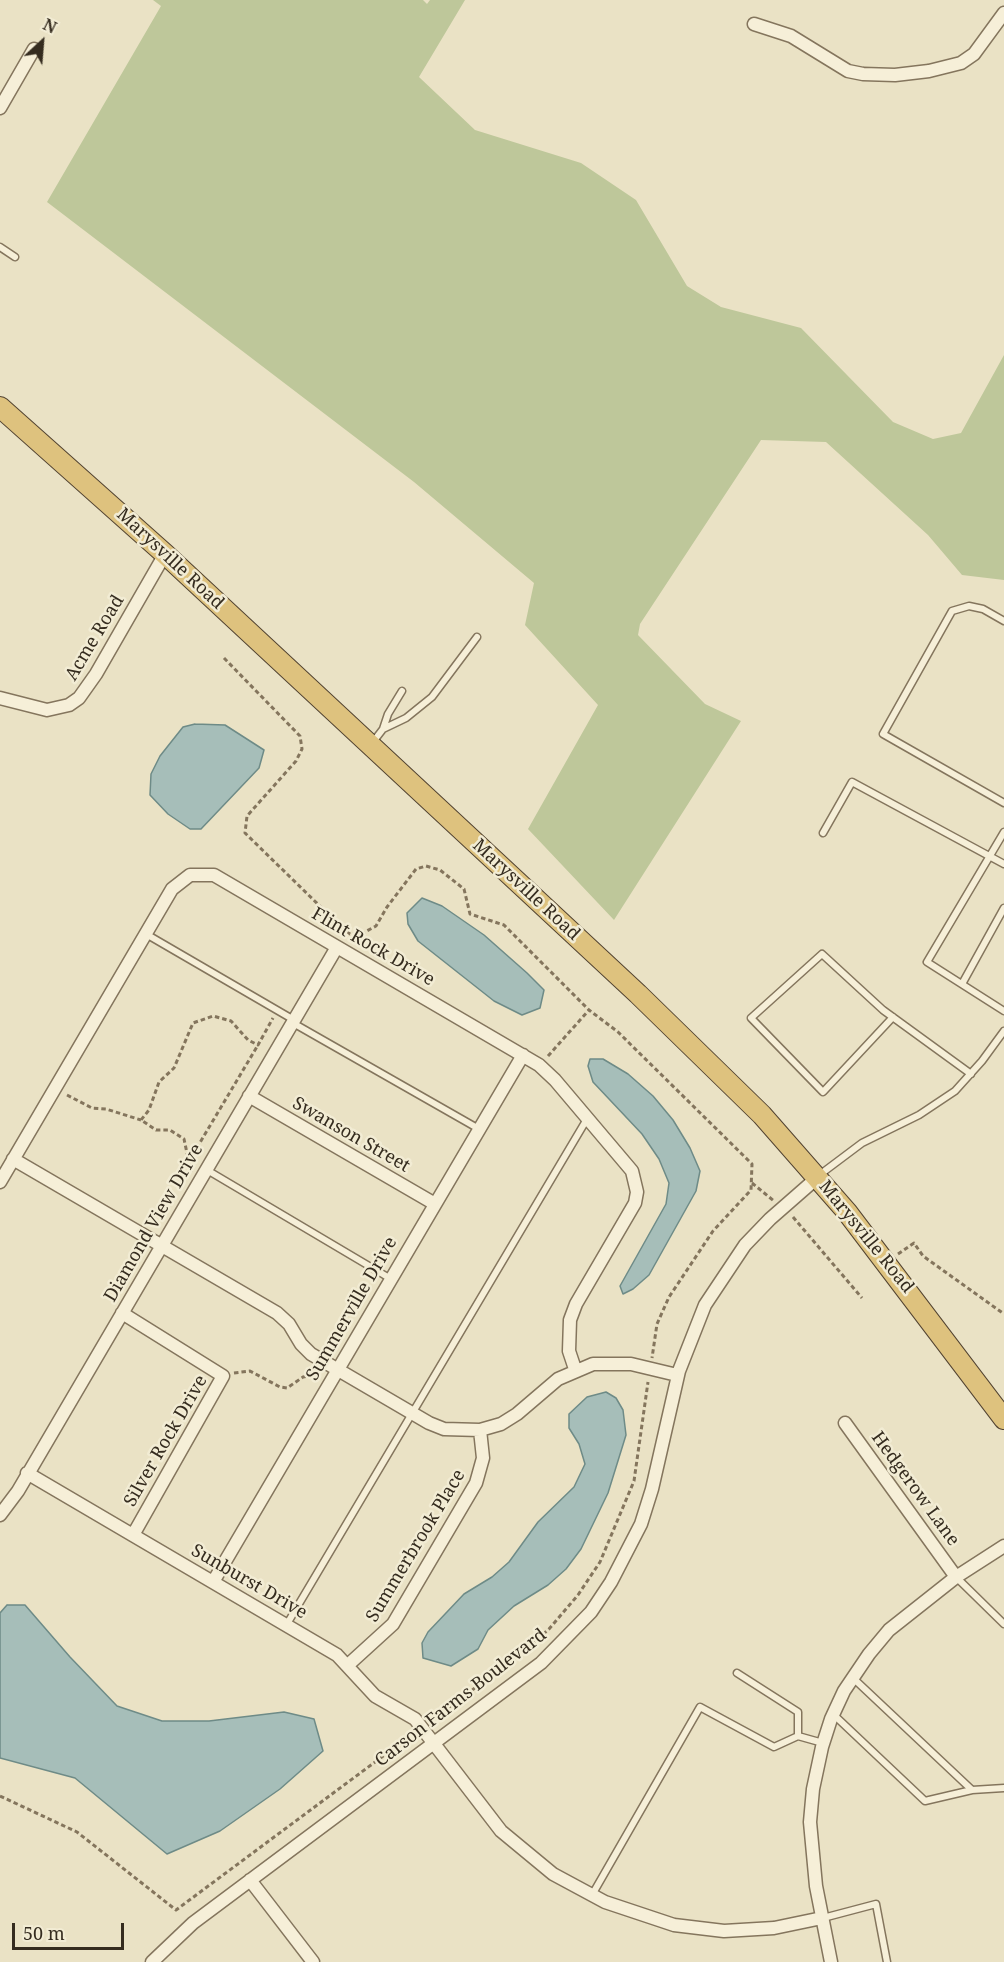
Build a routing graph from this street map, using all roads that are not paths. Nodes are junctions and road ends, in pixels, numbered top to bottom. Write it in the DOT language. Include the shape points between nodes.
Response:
graph roads {
  1 [pos="1004,13"];
  2 [pos="754,24"];
  3 [pos="34,49"];
  4 [pos="0,108"];
  5 [pos="0,247"];
  6 [pos="15,257"];
  7 [pos="0,407"];
  8 [pos="165,554"];
  9 [pos="1004,621"];
  10 [pos="477,637"];
  11 [pos="402,691"];
  12 [pos="0,698"];
  13 [pos="383,729"];
  14 [pos="370,745"];
  15 [pos="1004,803"];
  16 [pos="823,832"];
  17 [pos="1004,832"];
  18 [pos="990,856"];
  19 [pos="1004,864"];
  20 [pos="1004,908"];
  21 [pos="146,933"];
  22 [pos="337,947"];
  23 [pos="962,984"];
  24 [pos="1004,1011"];
  25 [pos="893,1017"];
  26 [pos="294,1021"];
  27 [pos="1004,1031"];
  28 [pos="523,1055"];
  29 [pos="971,1074"];
  30 [pos="249,1096"];
  31 [pos="588,1119"];
  32 [pos="479,1129"];
  33 [pos="13,1159"];
  34 [pos="206,1170"];
  35 [pos="818,1177"];
  36 [pos="0,1182"];
  37 [pos="435,1204"];
  38 [pos="162,1245"];
  39 [pos="391,1279"];
  40 [pos="122,1313"];
  41 [pos="338,1370"];
  42 [pos="575,1370"];
  43 [pos="677,1375"];
  44 [pos="413,1414"];
  45 [pos="1004,1419"];
  46 [pos="845,1423"];
  47 [pos="480,1430"];
  48 [pos="27,1473"];
  49 [pos="0,1515"];
  50 [pos="133,1535"];
  51 [pos="1004,1546"];
  52 [pos="956,1577"];
  53 [pos="213,1582"];
  54 [pos="287,1624"];
  55 [pos="1004,1624"];
  56 [pos="348,1665"];
  57 [pos="737,1673"];
  58 [pos="853,1678"];
  59 [pos="833,1715"];
  60 [pos="798,1736"];
  61 [pos="433,1743"];
  62 [pos="823,1743"];
  63 [pos="1004,1788"];
  64 [pos="972,1790"];
  65 [pos="250,1880"];
  66 [pos="592,1895"];
  67 [pos="822,1918"];
  68 [pos="152,1962"];
  69 [pos="313,1962"];
  70 [pos="831,1962"];
  71 [pos="887,1962"];
  1 -- 2 [label="street" via="974,54 961,63 895,75 848,71 791,36"];
  3 -- 4 [label="street"];
  5 -- 6 [label="lane"];
  7 -- 8 [label="highway, Marysville Road"];
  8 -- 12 [label="street, Acme Road" via="78,698 69,705 47,710"];
  8 -- 14 [label="highway, Marysville Road"];
  9 -- 15 [label="lane" via="969,606 952,611 883,734"];
  10 -- 13 [label="lane" via="432,697 406,718"];
  11 -- 13 [label="lane"];
  13 -- 14 [label="lane"];
  14 -- 35 [label="highway, Marysville Road" via="716,1068"];
  16 -- 18 [label="lane" via="852,782"];
  17 -- 18 [label="lane"];
  18 -- 19 [label="lane"];
  18 -- 23 [label="lane" via="927,962"];
  20 -- 23 [label="lane"];
  21 -- 22 [label="street, Flint Rock Drive" via="180,881 202,873 214,875"];
  21 -- 26 [label="lane"];
  21 -- 33 [label="street, Flint Rock Drive"];
  22 -- 26 [label="street, Diamond View Drive"];
  22 -- 28 [label="street, Flint Rock Drive"];
  23 -- 24 [label="lane"];
  25 -- 25 [label="lane" via="822,954 751,1018 823,1092"];
  25 -- 29 [label="lane"];
  26 -- 30 [label="street, Diamond View Drive"];
  26 -- 32 [label="lane"];
  27 -- 29 [label="lane"];
  28 -- 31 [label="street, Flint Rock Drive" via="555,1080"];
  28 -- 32 [label="street, Summerville Drive"];
  29 -- 35 [label="lane" via="955,1091 919,1115 862,1143"];
  30 -- 34 [label="street, Diamond View Drive"];
  30 -- 37 [label="street, Swanson Street"];
  31 -- 42 [label="street, Flint Rock Drive" via="632,1171 637,1192 635,1203 570,1320 569,1351"];
  31 -- 44 [label="lane"];
  32 -- 37 [label="street, Summerville Drive"];
  33 -- 36 [label="street, Flint Rock Drive"];
  33 -- 38 [label="street"];
  34 -- 38 [label="street, Diamond View Drive"];
  34 -- 39 [label="lane"];
  35 -- 43 [label="street, Carson Farms Boulevard" via="745,1245 724,1274 690,1337"];
  35 -- 45 [label="highway, Marysville Road"];
  37 -- 39 [label="street, Summerville Drive"];
  38 -- 40 [label="street, Diamond View Drive"];
  38 -- 41 [label="street" via="277,1313 311,1354"];
  39 -- 41 [label="street, Summerville Drive"];
  40 -- 48 [label="street, Diamond View Drive"];
  40 -- 50 [label="street, Silver Rock Drive" via="224,1376"];
  41 -- 44 [label="street"];
  41 -- 53 [label="street, Summerville Drive"];
  42 -- 43 [label="street" via="613,1362"];
  42 -- 47 [label="street" via="558,1379 517,1414"];
  43 -- 61 [label="street, Carson Farms Boulevard" via="652,1490 641,1524 611,1582 583,1621 541,1663"];
  44 -- 47 [label="street" via="444,1429"];
  44 -- 54 [label="lane"];
  46 -- 52 [label="street, Hedgerow Lane"];
  47 -- 56 [label="street, Summerbrook Place" via="483,1458 476,1484 393,1624"];
  48 -- 49 [label="street, Diamond View Drive"];
  48 -- 50 [label="street, Sunburst Drive"];
  50 -- 53 [label="street, Sunburst Drive"];
  51 -- 52 [label="street"];
  52 -- 55 [label="lane"];
  52 -- 58 [label="street" via="889,1630"];
  53 -- 54 [label="street, Sunburst Drive"];
  54 -- 56 [label="street, Sunburst Drive"];
  56 -- 61 [label="street, Sunburst Drive" via="362,1685 404,1710"];
  57 -- 60 [label="lane" via="798,1712"];
  58 -- 59 [label="street"];
  58 -- 64 [label="lane"];
  59 -- 62 [label="street"];
  59 -- 64 [label="lane" via="925,1801"];
  60 -- 62 [label="lane"];
  60 -- 66 [label="lane" via="774,1748 700,1707"];
  61 -- 65 [label="street, Carson Farms Boulevard"];
  61 -- 66 [label="street, Sunburst Drive" via="501,1831 553,1874"];
  62 -- 67 [label="street" via="810,1822"];
  63 -- 64 [label="lane"];
  65 -- 68 [label="street, Carson Farms Boulevard" via="193,1923"];
  65 -- 69 [label="street"];
  66 -- 67 [label="street, Sunburst Drive" via="643,1917 702,1929 774,1928"];
  67 -- 70 [label="street"];
  67 -- 71 [label="lane" via="876,1904"];
}
